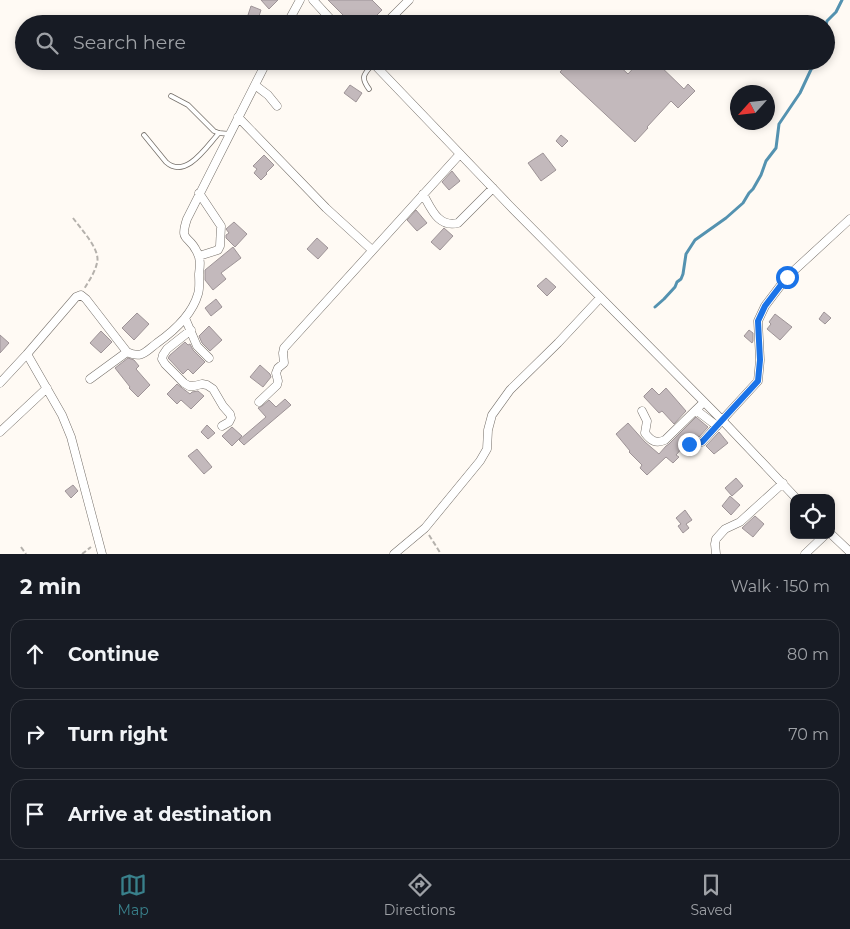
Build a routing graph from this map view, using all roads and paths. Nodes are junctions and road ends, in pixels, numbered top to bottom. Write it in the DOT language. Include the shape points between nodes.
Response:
graph roads {
  1 [pos="300,0"];
  2 [pos="313,0"];
  3 [pos="409,0"];
  4 [pos="292,15"];
  5 [pos="327,15"];
  6 [pos="394,15"];
  7 [pos="262,70"];
  8 [pos="367,70"];
  9 [pos="380,70"];
  10 [pos="255,85"];
  11 [pos="369,89"];
  12 [pos="171,96"];
  13 [pos="277,106"];
  14 [pos="238,117"];
  15 [pos="219,133"];
  16 [pos="230,134"];
  17 [pos="144,135"];
  18 [pos="460,154"];
  19 [pos="493,188"];
  20 [pos="199,193"];
  21 [pos="423,194"];
  22 [pos="73,218"];
  23 [pos="850,219"];
  24 [pos="372,250"];
  25 [pos="199,256"];
  26 [pos="81,295"];
  27 [pos="600,298"];
  28 [pos="185,318"];
  29 [pos="190,330"];
  30 [pos="127,352"];
  31 [pos="27,354"];
  32 [pos="209,358"];
  33 [pos="90,379"];
  34 [pos="0,383"];
  35 [pos="47,388"];
  36 [pos="259,402"];
  37 [pos="704,402"];
  38 [pos="696,410"];
  39 [pos="642,411"];
  40 [pos="720,423"];
  41 [pos="222,426"];
  42 [pos="0,432"];
  43 [pos="689,444"];
  44 [pos="783,483"];
  45 [pos="793,494"];
  46 [pos="425,528"];
  47 [pos="835,538"];
  48 [pos="821,539"];
  49 [pos="21,547"];
  50 [pos="850,552"];
  51 [pos="26,554"];
  52 [pos="102,554"];
  53 [pos="394,554"];
  54 [pos="441,554"];
  55 [pos="716,554"];
  56 [pos="805,554"];
  1 -- 4 [label="street"];
  2 -- 5 [label="street"];
  3 -- 6 [label="street"];
  7 -- 10 [label="street"];
  8 -- 11 [label="lane" via="363,78"];
  9 -- 18 [label="street"];
  10 -- 13 [label="street"];
  10 -- 14 [label="street"];
  12 -- 15 [label="lane" via="188,105"];
  14 -- 16 [label="street"];
  14 -- 24 [label="street" via="326,208"];
  15 -- 16 [label="lane"];
  15 -- 17 [label="lane" via="186,167 170,166"];
  16 -- 20 [label="street"];
  18 -- 19 [label="street"];
  18 -- 21 [label="street"];
  19 -- 21 [label="street" via="454,224 442,222 435,216"];
  19 -- 27 [label="street"];
  20 -- 25 [label="street" via="183,231"];
  20 -- 25 [label="street" via="222,230 218,250"];
  21 -- 24 [label="street"];
  22 -- 26 [label="path" via="98,256 94,272"];
  23 -- 40 [label="street" via="787,277 765,306 758,321 758,381"];
  24 -- 36 [label="street" via="284,348 284,363 276,373 278,385"];
  25 -- 28 [label="street" via="199,293"];
  26 -- 30 [label="street"];
  26 -- 31 [label="street"];
  27 -- 37 [label="street"];
  27 -- 46 [label="street" via="510,390 492,414 487,449 480,461"];
  28 -- 29 [label="street"];
  28 -- 30 [label="street" via="172,333 141,355"];
  29 -- 32 [label="street" via="197,346"];
  29 -- 41 [label="street" via="167,349 162,359 189,386 202,384 213,389 231,418"];
  30 -- 33 [label="street"];
  31 -- 34 [label="street"];
  31 -- 35 [label="street"];
  35 -- 42 [label="street"];
  35 -- 52 [label="street" via="71,437"];
  37 -- 38 [label="street"];
  37 -- 40 [label="street"];
  38 -- 39 [label="street" via="660,442 650,439 646,433 647,421"];
  38 -- 40 [label="street"];
  40 -- 43 [label="street" via="702,442 694,440"];
  40 -- 44 [label="street"];
  44 -- 45 [label="street"];
  44 -- 55 [label="street" via="740,522 725,529 716,539"];
  46 -- 53 [label="street"];
  46 -- 54 [label="path"];
  47 -- 50 [label="street"];
  48 -- 56 [label="street"];
  49 -- 51 [label="path"];
}
